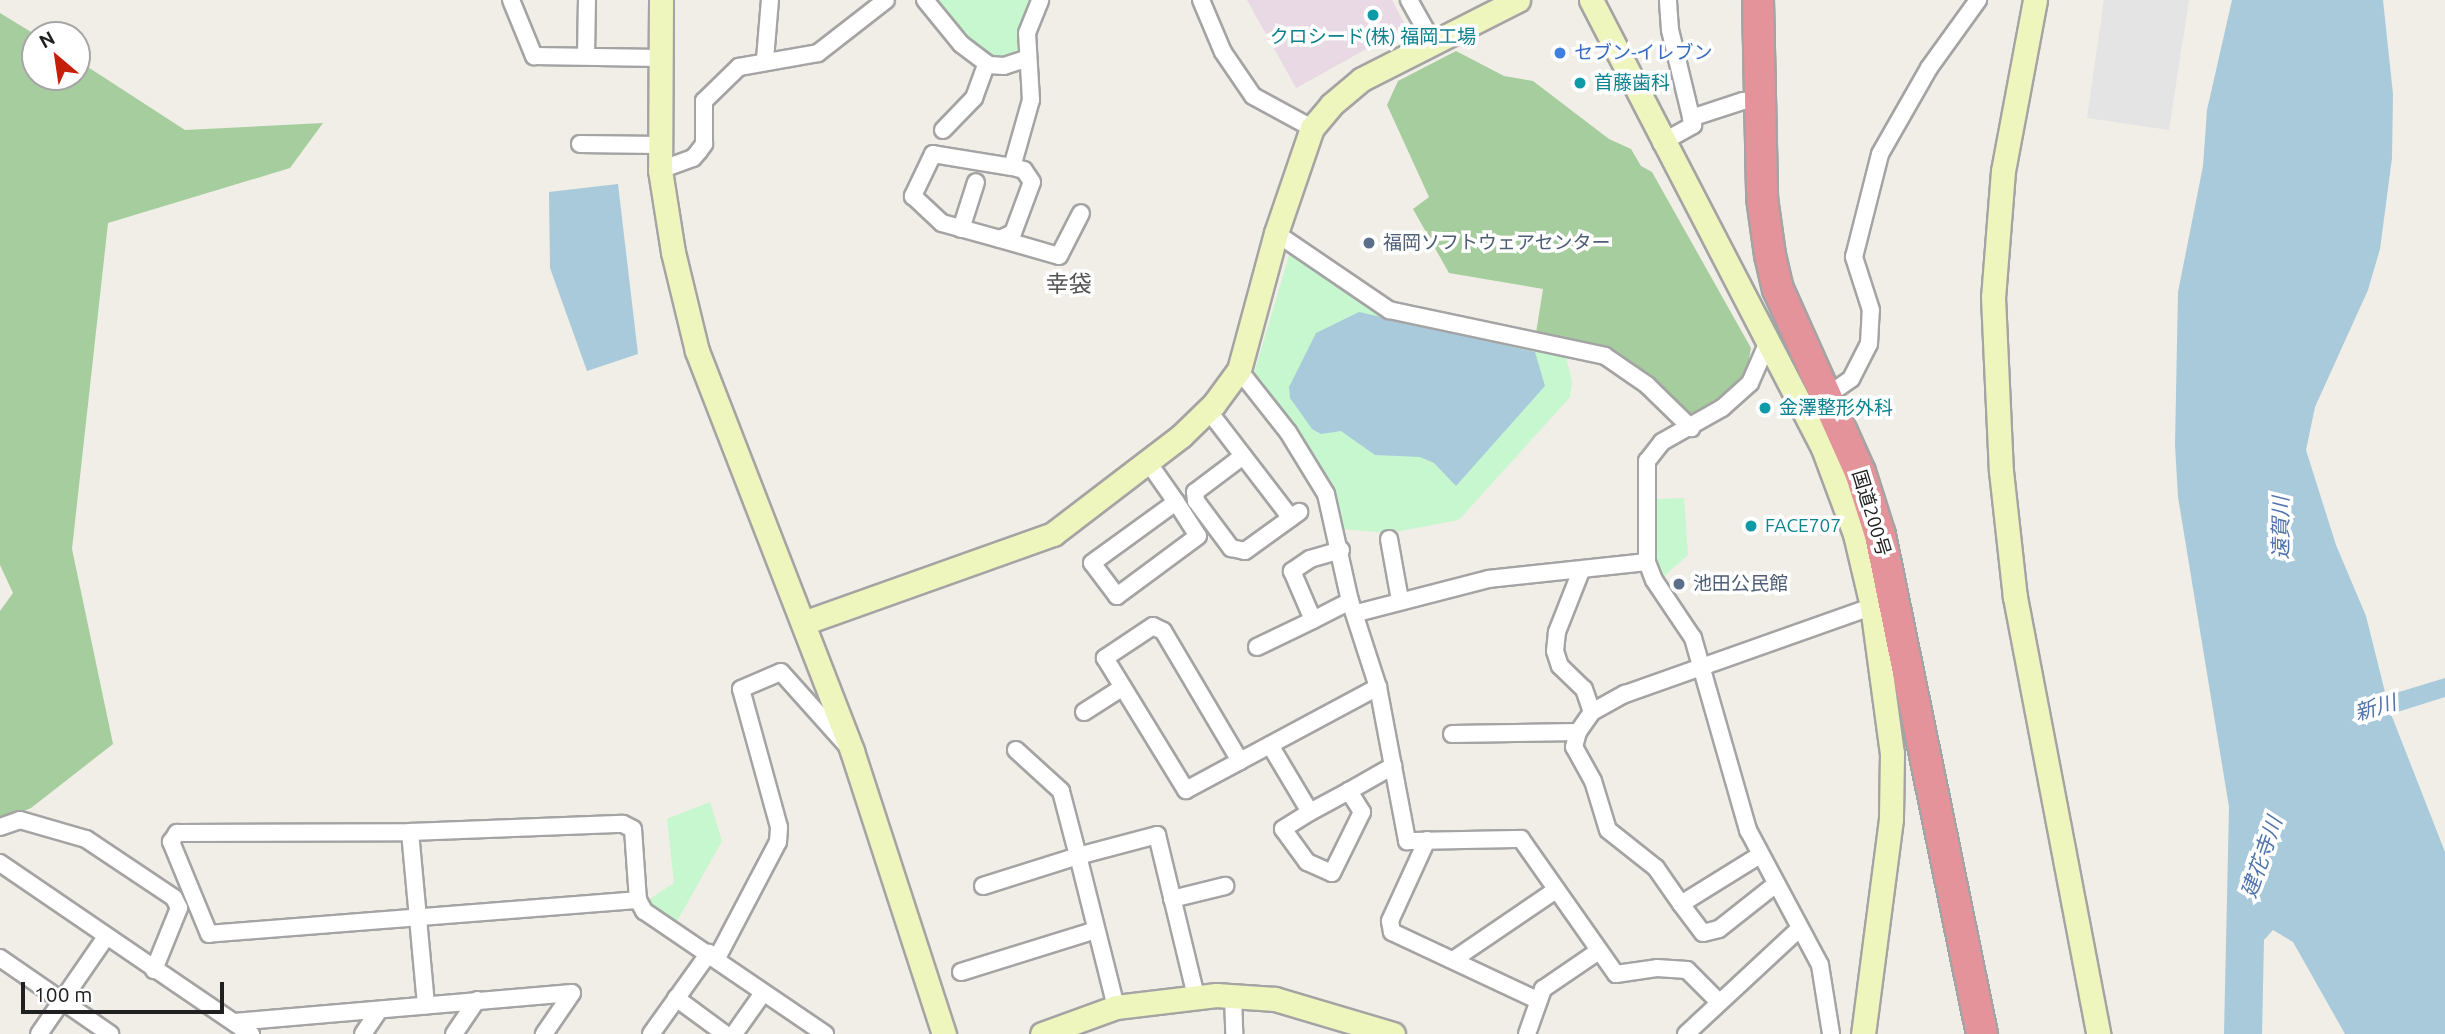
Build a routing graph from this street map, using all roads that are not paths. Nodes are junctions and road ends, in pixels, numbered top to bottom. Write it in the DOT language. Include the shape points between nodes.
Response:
graph roads {
  1 [pos="511,0"];
  2 [pos="587,0"];
  3 [pos="661,0"];
  4 [pos="770,0"];
  5 [pos="886,0"];
  6 [pos="925,0"];
  7 [pos="1040,0"];
  8 [pos="1201,0"];
  9 [pos="1409,0"];
  10 [pos="1518,0"];
  11 [pos="1591,0"];
  12 [pos="1668,0"];
  13 [pos="1758,0"];
  14 [pos="1978,0"];
  15 [pos="2035,0"];
  16 [pos="1433,43"];
  17 [pos="586,56"];
  18 [pos="660,58"];
  19 [pos="765,59"];
  20 [pos="1026,59"];
  21 [pos="986,63"];
  22 [pos="1761,100"];
  23 [pos="1691,118"];
  24 [pos="1312,128"];
  25 [pos="943,130"];
  26 [pos="1661,142"];
  27 [pos="580,144"];
  28 [pos="660,145"];
  29 [pos="1012,167"];
  30 [pos="660,170"];
  31 [pos="976,182"];
  32 [pos="1081,214"];
  33 [pos="961,229"];
  34 [pos="1276,233"];
  35 [pos="1000,239"];
  36 [pos="1778,289"];
  37 [pos="1747,301"];
  38 [pos="1768,342"];
  39 [pos="1239,370"];
  40 [pos="1828,395"];
  41 [pos="1208,410"];
  42 [pos="1691,428"];
  43 [pos="1243,456"];
  44 [pos="1148,462"];
  45 [pos="1176,502"];
  46 [pos="1389,539"];
  47 [pos="1341,550"];
  48 [pos="1647,562"];
  49 [pos="1581,571"];
  50 [pos="1400,600"];
  51 [pos="1883,602"];
  52 [pos="1353,607"];
  53 [pos="1314,620"];
  54 [pos="806,622"];
  55 [pos="1257,648"];
  56 [pos="1700,665"];
  57 [pos="1123,687"];
  58 [pos="1378,687"];
  59 [pos="1084,712"];
  60 [pos="1592,712"];
  61 [pos="1578,732"];
  62 [pos="1452,734"];
  63 [pos="1922,737"];
  64 [pos="1892,743"];
  65 [pos="1270,745"];
  66 [pos="1016,750"];
  67 [pos="852,751"];
  68 [pos="1240,761"];
  69 [pos="1393,766"];
  70 [pos="1349,791"];
  71 [pos="1310,812"];
  72 [pos="0,827"];
  73 [pos="410,832"];
  74 [pos="1427,840"];
  75 [pos="1760,855"];
  76 [pos="1078,856"];
  77 [pos="0,863"];
  78 [pos="1776,884"];
  79 [pos="983,886"];
  80 [pos="1225,886"];
  81 [pos="1556,890"];
  82 [pos="1172,899"];
  83 [pos="638,900"];
  84 [pos="1681,904"];
  85 [pos="418,916"];
  86 [pos="1096,929"];
  87 [pos="1799,929"];
  88 [pos="106,937"];
  89 [pos="1597,952"];
  90 [pos="713,956"];
  91 [pos="0,958"];
  92 [pos="1453,960"];
  93 [pos="153,970"];
  94 [pos="961,972"];
  95 [pos="763,993"];
  96 [pos="1196,996"];
  97 [pos="1233,996"];
  98 [pos="676,998"];
  99 [pos="60,1000"];
  100 [pos="477,1000"];
  101 [pos="1539,1001"];
  102 [pos="1719,1002"];
  103 [pos="426,1005"];
  104 [pos="1116,1007"];
  105 [pos="379,1010"];
  106 [pos="1077,1027"];
  107 [pos="242,1030"];
  108 [pos="39,1034"];
  109 [pos="110,1034"];
  110 [pos="363,1034"];
  111 [pos="454,1034"];
  112 [pos="544,1034"];
  113 [pos="651,1034"];
  114 [pos="725,1034"];
  115 [pos="734,1034"];
  116 [pos="825,1034"];
  117 [pos="944,1034"];
  118 [pos="1042,1034"];
  119 [pos="1234,1034"];
  120 [pos="1393,1034"];
  121 [pos="1527,1034"];
  122 [pos="1685,1034"];
  123 [pos="1830,1034"];
  124 [pos="1863,1034"];
  125 [pos="1982,1034"];
  126 [pos="2098,1034"];
  1 -- 17 [label="street" via="534,56"];
  2 -- 17 [label="street"];
  3 -- 18 [label="street"];
  4 -- 19 [label="street"];
  5 -- 19 [label="street" via="818,53"];
  6 -- 21 [label="street" via="953,35"];
  7 -- 20 [label="street" via="1027,33"];
  8 -- 24 [label="street" via="1223,52 1253,96"];
  9 -- 16 [label="street"];
  10 -- 16 [label="street"];
  11 -- 26 [label="street"];
  12 -- 23 [label="street" via="1670,30"];
  13 -- 22 [label="highway, 国道200号"];
  14 -- 40 [label="street" via="1929,68 1880,154 1854,257 1871,310 1869,344 1851,379"];
  15 -- 126 [label="street" via="2003,171 1993,297 2001,471 2015,597"];
  16 -- 24 [label="street" via="1362,79"];
  17 -- 18 [label="street"];
  18 -- 28 [label="street"];
  19 -- 30 [label="street" via="739,67 719,84 704,101 704,144 693,158"];
  20 -- 21 [label="street" via="1004,66"];
  20 -- 29 [label="street" via="1032,68 1031,100"];
  21 -- 25 [label="street" via="974,98"];
  22 -- 23 [label="street" via="1743,101"];
  22 -- 36 [label="highway, 国道200号" via="1762,198"];
  23 -- 26 [label="street" via="1693,124"];
  24 -- 34 [label="street"];
  26 -- 37 [label="street"];
  27 -- 28 [label="street"];
  28 -- 30 [label="street"];
  29 -- 33 [label="street" via="933,154 913,196 942,223"];
  29 -- 35 [label="street" via="1024,170 1032,182 1013,233"];
  30 -- 54 [label="street" via="673,252 697,351"];
  31 -- 33 [label="street"];
  32 -- 35 [label="street" via="1059,256"];
  33 -- 35 [label="street"];
  34 -- 39 [label="street"];
  34 -- 42 [label="street" via="1389,310 1605,356 1647,385"];
  36 -- 37 [label="street"];
  36 -- 40 [label="highway, 国道200号"];
  37 -- 38 [label="street"];
  38 -- 42 [label="street" via="1750,383"];
  38 -- 51 [label="street" via="1823,448"];
  39 -- 41 [label="street"];
  39 -- 47 [label="street" via="1317,477"];
  40 -- 51 [label="highway, 国道200号" via="1860,472"];
  41 -- 43 [label="street"];
  41 -- 44 [label="street"];
  42 -- 48 [label="street" via="1662,442 1647,461"];
  43 -- 43 [label="street" via="1295,515 1245,551 1231,548 1196,501 1195,492"];
  44 -- 45 [label="street"];
  44 -- 54 [label="street" via="1053,534"];
  45 -- 45 [label="street" via="1198,536 1117,596 1092,563"];
  46 -- 50 [label="street"];
  47 -- 52 [label="street"];
  47 -- 53 [label="street" via="1310,559 1292,571"];
  48 -- 49 [label="street"];
  48 -- 56 [label="street" via="1693,638"];
  49 -- 50 [label="street" via="1488,579"];
  49 -- 60 [label="street" via="1557,632 1555,651 1560,666 1584,689"];
  50 -- 52 [label="street"];
  51 -- 56 [label="street"];
  51 -- 63 [label="highway, 国道200号"];
  51 -- 64 [label="street"];
  52 -- 53 [label="street"];
  52 -- 58 [label="street"];
  53 -- 55 [label="street"];
  54 -- 67 [label="street"];
  56 -- 60 [label="street"];
  56 -- 75 [label="street" via="1730,775"];
  57 -- 59 [label="street"];
  57 -- 68 [label="street" via="1186,790"];
  57 -- 68 [label="street" via="1105,658 1153,626 1163,631"];
  58 -- 65 [label="street"];
  58 -- 69 [label="street"];
  60 -- 61 [label="street"];
  61 -- 62 [label="street"];
  61 -- 84 [label="street" via="1574,747 1593,781 1608,830 1656,868"];
  63 -- 64 [label="street"];
  63 -- 125 [label="highway, 国道200号"];
  64 -- 124 [label="street" via="1891,819"];
  65 -- 68 [label="street"];
  65 -- 71 [label="street"];
  66 -- 76 [label="street" via="1061,791"];
  67 -- 90 [label="street" via="833,736 780,672 741,689 779,827 778,842"];
  67 -- 117 [label="street"];
  69 -- 70 [label="street"];
  69 -- 74 [label="street" via="1407,841"];
  70 -- 71 [label="street"];
  70 -- 71 [label="street" via="1362,812 1332,873 1307,862 1283,829"];
  72 -- 93 [label="street" via="20,820 86,839 174,898 179,908"];
  73 -- 83 [label="street" via="623,824 633,829"];
  73 -- 85 [label="street"];
  73 -- 85 [label="street" via="177,832 171,842 209,934"];
  74 -- 81 [label="street" via="1521,839"];
  74 -- 92 [label="street" via="1390,921 1392,932"];
  75 -- 78 [label="street"];
  75 -- 84 [label="street"];
  76 -- 79 [label="street"];
  76 -- 82 [label="street" via="1157,835"];
  76 -- 86 [label="street"];
  77 -- 88 [label="street"];
  78 -- 84 [label="street" via="1719,929 1703,933"];
  78 -- 87 [label="street"];
  80 -- 82 [label="street"];
  81 -- 89 [label="street"];
  81 -- 92 [label="street"];
  82 -- 96 [label="street"];
  83 -- 85 [label="street"];
  83 -- 90 [label="street" via="644,911"];
  85 -- 103 [label="street"];
  86 -- 94 [label="street"];
  86 -- 104 [label="street"];
  87 -- 102 [label="street"];
  87 -- 123 [label="street" via="1820,965"];
  88 -- 93 [label="street"];
  88 -- 99 [label="street"];
  89 -- 101 [label="street" via="1543,989"];
  89 -- 102 [label="street" via="1622,976 1657,968 1687,970"];
  90 -- 95 [label="street"];
  90 -- 98 [label="street"];
  91 -- 99 [label="street"];
  92 -- 101 [label="street"];
  93 -- 107 [label="street"];
  95 -- 115 [label="street"];
  95 -- 116 [label="street"];
  96 -- 97 [label="street"];
  96 -- 104 [label="street"];
  97 -- 119 [label="street"];
  97 -- 120 [label="street" via="1275,999"];
  98 -- 113 [label="street"];
  98 -- 114 [label="street"];
  99 -- 108 [label="street"];
  99 -- 109 [label="street"];
  100 -- 103 [label="street"];
  100 -- 111 [label="street"];
  100 -- 112 [label="street" via="572,993"];
  101 -- 121 [label="street"];
  102 -- 122 [label="street"];
  103 -- 105 [label="street"];
  104 -- 106 [label="street"];
  105 -- 107 [label="street"];
  105 -- 110 [label="street"];
  106 -- 118 [label="street"];
}
